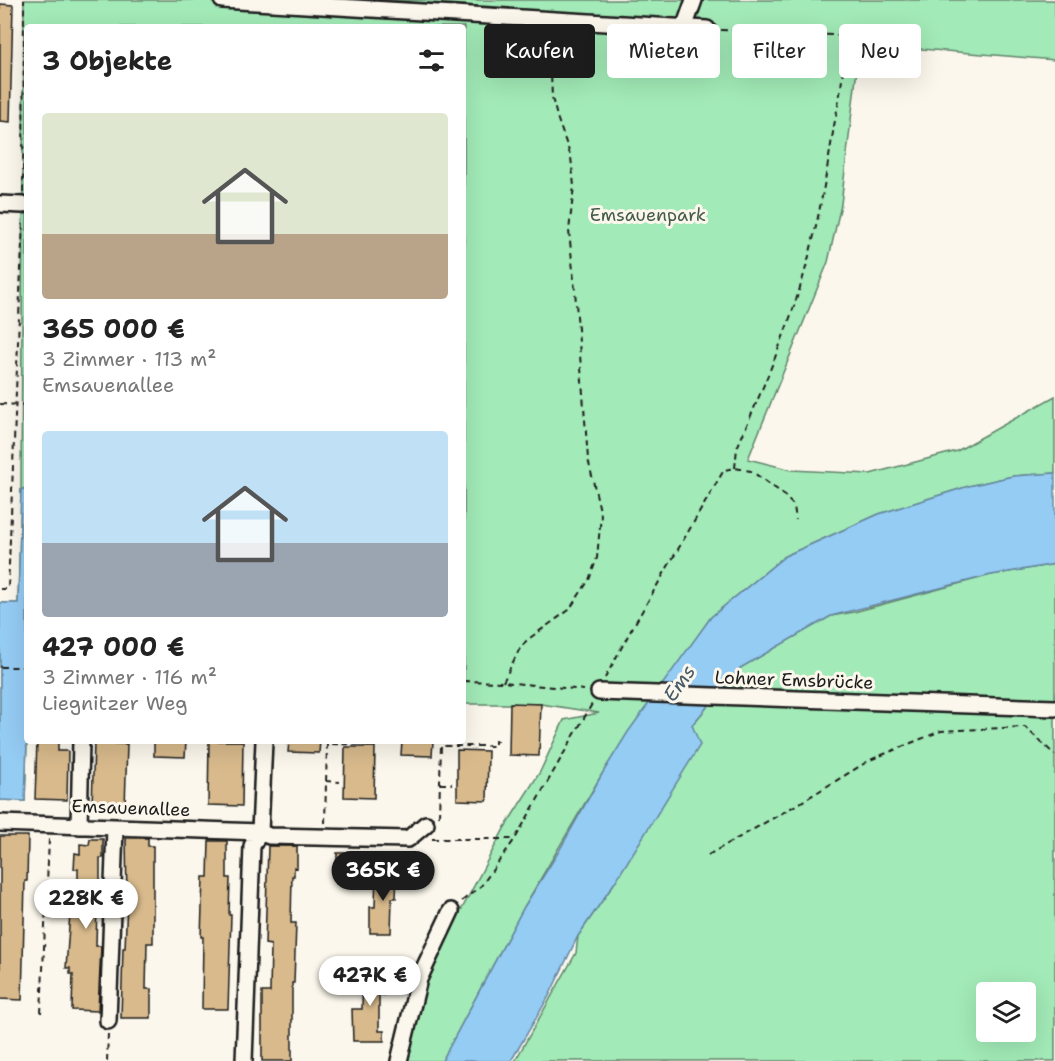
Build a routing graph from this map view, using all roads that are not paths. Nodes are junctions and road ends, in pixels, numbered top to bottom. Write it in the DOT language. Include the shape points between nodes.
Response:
graph roads {
  1 [pos="222,0"];
  2 [pos="694,0"];
  3 [pos="627,24"];
  4 [pos="685,24"];
  5 [pos="0,204"];
  6 [pos="23,205"];
  7 [pos="600,689"];
  8 [pos="1055,708"];
  9 [pos="81,744"];
  10 [pos="264,744"];
  11 [pos="0,823"];
  12 [pos="426,824"];
  13 [pos="79,826"];
  14 [pos="115,828"];
  15 [pos="260,832"];
  16 [pos="451,911"];
  17 [pos="108,1021"];
  18 [pos="244,1061"];
  19 [pos="399,1061"];
  1 -- 3 [label="street"];
  2 -- 4 [label="street"];
  5 -- 6 [label="street"];
  7 -- 8 [label="street, Lohner Emsbrücke" via="633,695"];
  9 -- 13 [label="street"];
  10 -- 15 [label="street"];
  11 -- 13 [label="street, Emsauenallee"];
  12 -- 15 [label="street, Emsauenallee" via="408,839 269,836"];
  13 -- 14 [label="street, Emsauenallee"];
  14 -- 15 [label="street, Emsauenallee"];
  14 -- 17 [label="street"];
  15 -- 18 [label="street" via="252,846"];
  16 -- 19 [label="street" via="418,979"];
}
